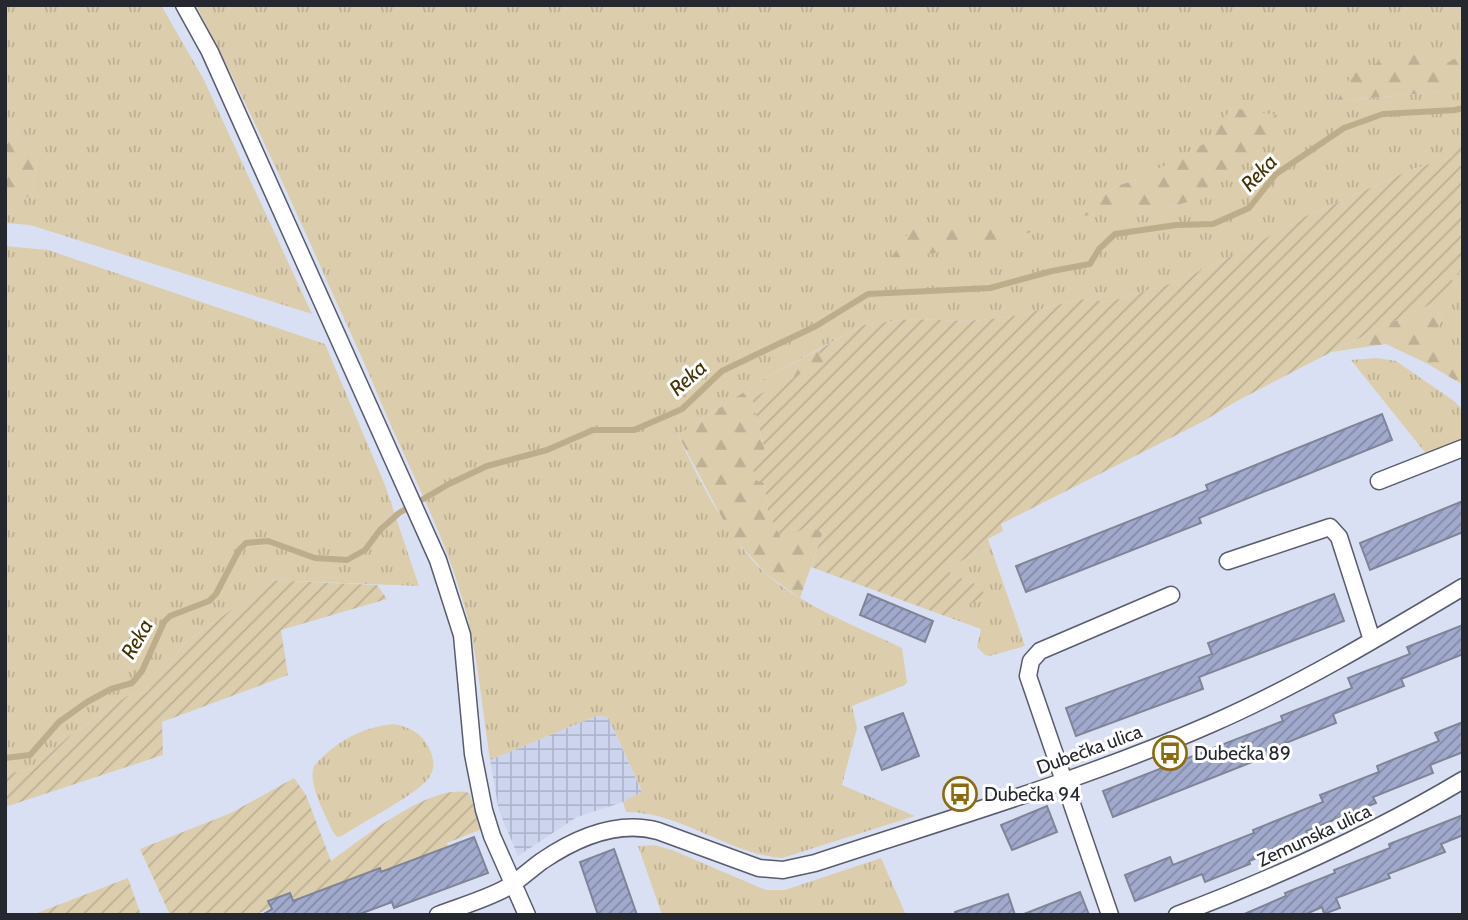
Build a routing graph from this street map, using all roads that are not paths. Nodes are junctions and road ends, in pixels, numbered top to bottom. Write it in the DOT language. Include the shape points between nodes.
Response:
graph roads {
  1 [pos="184,5"];
  2 [pos="1463,448"];
  3 [pos="1379,481"];
  4 [pos="1228,561"];
  5 [pos="1463,587"];
  6 [pos="1171,595"];
  7 [pos="1372,640"];
  8 [pos="1463,780"];
  9 [pos="1064,781"];
  10 [pos="514,883"];
  11 [pos="438,915"];
  12 [pos="527,915"];
  13 [pos="1110,915"];
  14 [pos="1177,915"];
  1 -- 10 [label="street" via="210,52 438,559 462,635 475,771 492,836"];
  2 -- 3 [label="street"];
  4 -- 7 [label="street" via="1330,527 1339,537"];
  5 -- 7 [label="street, Dubečka ulica"];
  6 -- 9 [label="street" via="1040,651 1031,661 1028,676"];
  7 -- 9 [label="street, Dubečka ulica" via="1215,723"];
  8 -- 14 [label="street, Zemunska ulica" via="1404,815 1264,882"];
  9 -- 10 [label="street, Dubečka ulica" via="783,870 758,868 659,831 625,826 558,851"];
  9 -- 13 [label="street"];
  10 -- 11 [label="street, Dubečka ulica"];
  10 -- 12 [label="street"];
}
